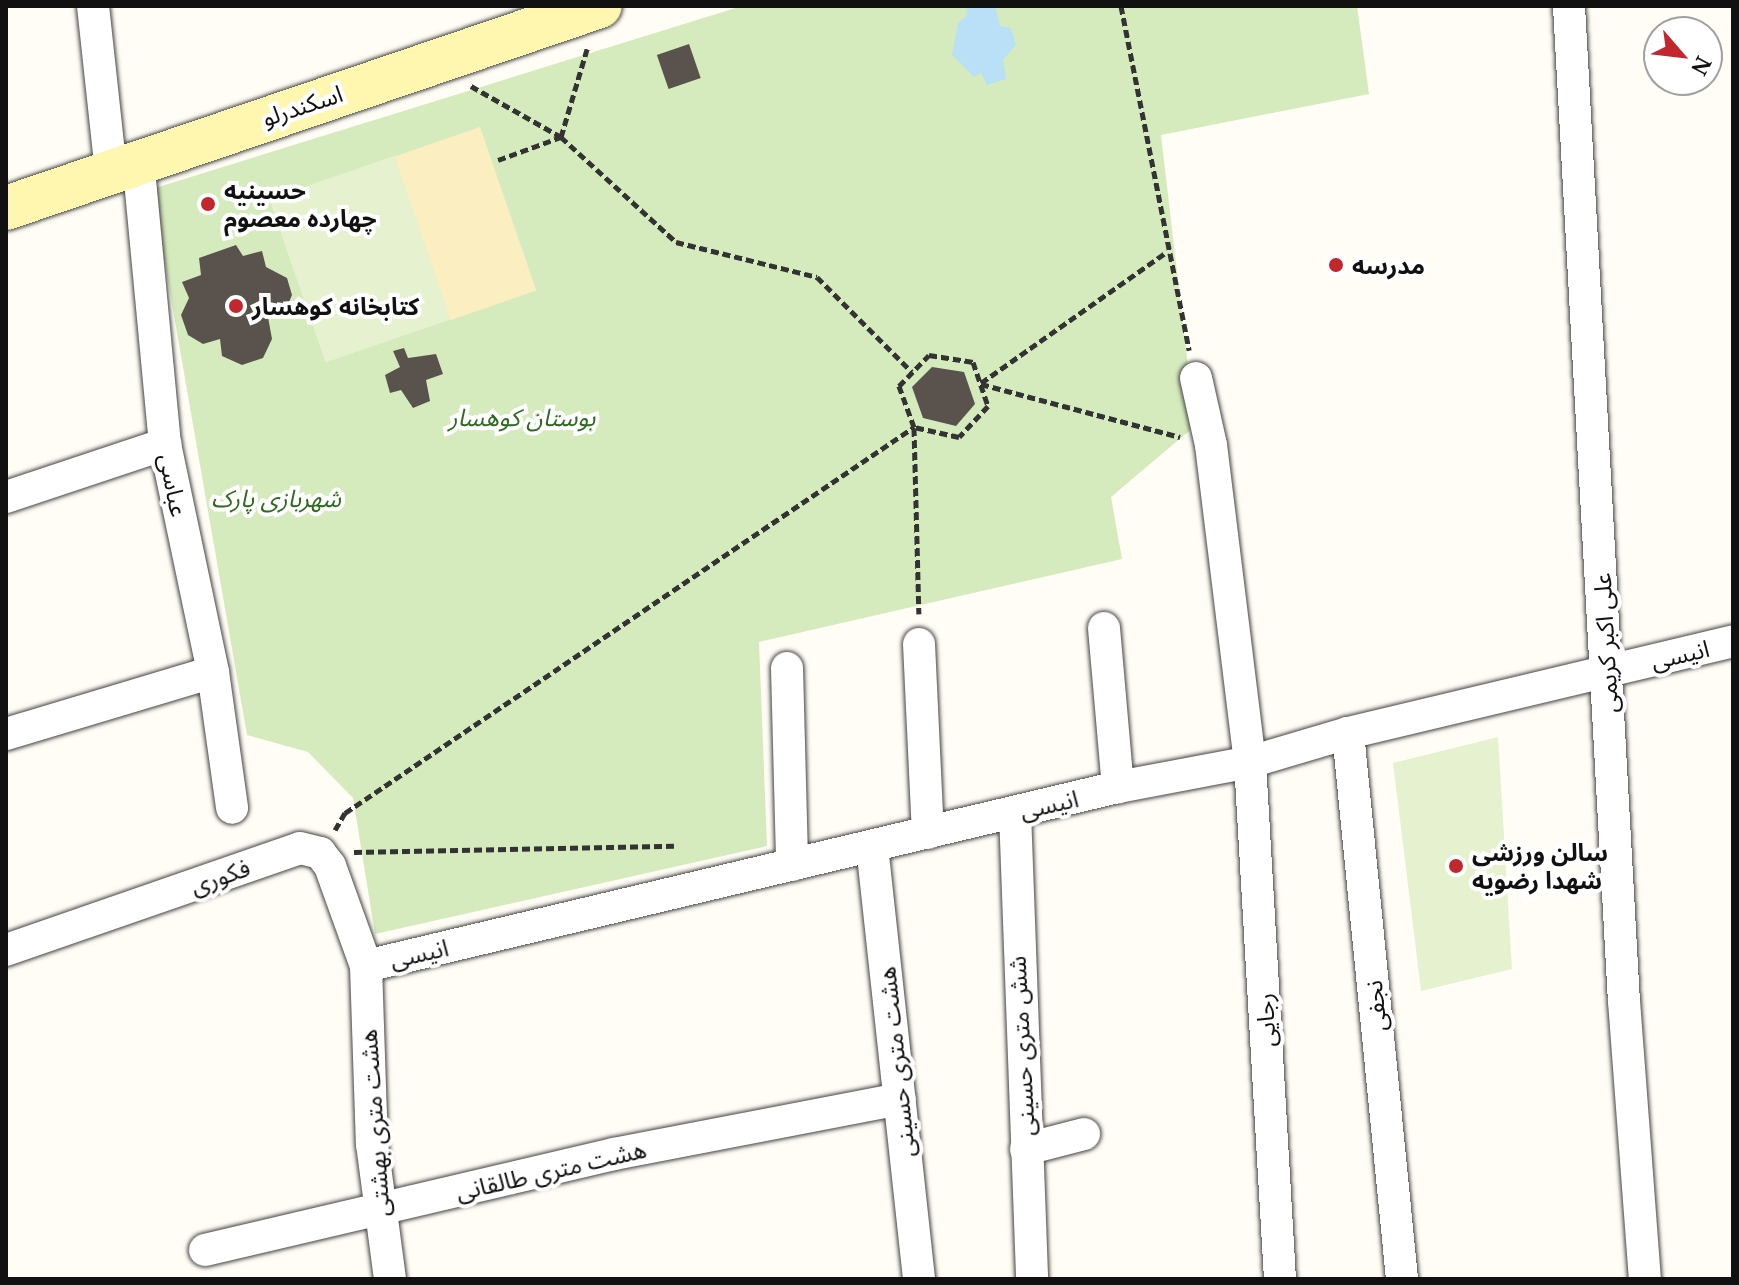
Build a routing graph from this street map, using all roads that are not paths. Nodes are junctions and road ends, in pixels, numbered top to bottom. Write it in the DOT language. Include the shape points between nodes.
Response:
graph roads {
  1 [pos="93,6"];
  2 [pos="600,6"];
  3 [pos="1569,6"];
  4 [pos="124,166"];
  5 [pos="6,208"];
  6 [pos="1196,378"];
  7 [pos="165,444"];
  8 [pos="6,497"];
  9 [pos="1104,628"];
  10 [pos="1733,641"];
  11 [pos="919,644"];
  12 [pos="787,668"];
  13 [pos="1607,671"];
  14 [pos="213,672"];
  15 [pos="1348,733"];
  16 [pos="6,734"];
  17 [pos="1250,762"];
  18 [pos="1118,787"];
  19 [pos="232,808"];
  20 [pos="1015,812"];
  21 [pos="928,833"];
  22 [pos="872,846"];
  23 [pos="792,865"];
  24 [pos="6,950"];
  25 [pos="366,966"];
  26 [pos="900,1099"];
  27 [pos="1084,1134"];
  28 [pos="1026,1149"];
  29 [pos="378,1210"];
  30 [pos="205,1250"];
  31 [pos="390,1279"];
  32 [pos="919,1279"];
  33 [pos="1032,1279"];
  34 [pos="1280,1279"];
  35 [pos="1402,1279"];
  36 [pos="1645,1279"];
  1 -- 4 [label="street, عباسی"];
  2 -- 4 [label="main road, اسکندرلو"];
  3 -- 13 [label="street, علی اکبر کریمی"];
  4 -- 5 [label="main road, اسکندرلو"];
  4 -- 7 [label="street, عباسی"];
  6 -- 17 [label="street, رجایی" via="1211,445"];
  7 -- 8 [label="street"];
  7 -- 14 [label="street, عباسی"];
  9 -- 18 [label="street"];
  10 -- 13 [label="street, انیسی"];
  11 -- 21 [label="street"];
  12 -- 23 [label="street"];
  13 -- 15 [label="street, انیسی"];
  13 -- 36 [label="street, علی اکبر کریمی"];
  14 -- 16 [label="street"];
  14 -- 19 [label="street, عباسی"];
  15 -- 17 [label="street, انیسی"];
  15 -- 35 [label="street, نجفی"];
  17 -- 18 [label="street, انیسی"];
  17 -- 34 [label="street, رجایی"];
  18 -- 20 [label="street, انیسی"];
  20 -- 21 [label="street, انیسی"];
  20 -- 28 [label="street, شش متری حسینی"];
  21 -- 22 [label="street, انیسی"];
  22 -- 23 [label="street, انیسی"];
  22 -- 26 [label="street, هشت متری حسینی"];
  23 -- 25 [label="street, انیسی"];
  24 -- 25 [label="street, فکوری" via="300,848 320,853 330,866"];
  25 -- 29 [label="street, هشت متری بهشتی"];
  26 -- 29 [label="street, هشت متری طالقانی" via="614,1154"];
  26 -- 32 [label="street, هشت متری حسینی"];
  27 -- 28 [label="street"];
  28 -- 33 [label="street, شش متری حسینی"];
  29 -- 30 [label="street, هشت متری طالقانی"];
  29 -- 31 [label="street, هشت متری بهشتی"];
}
